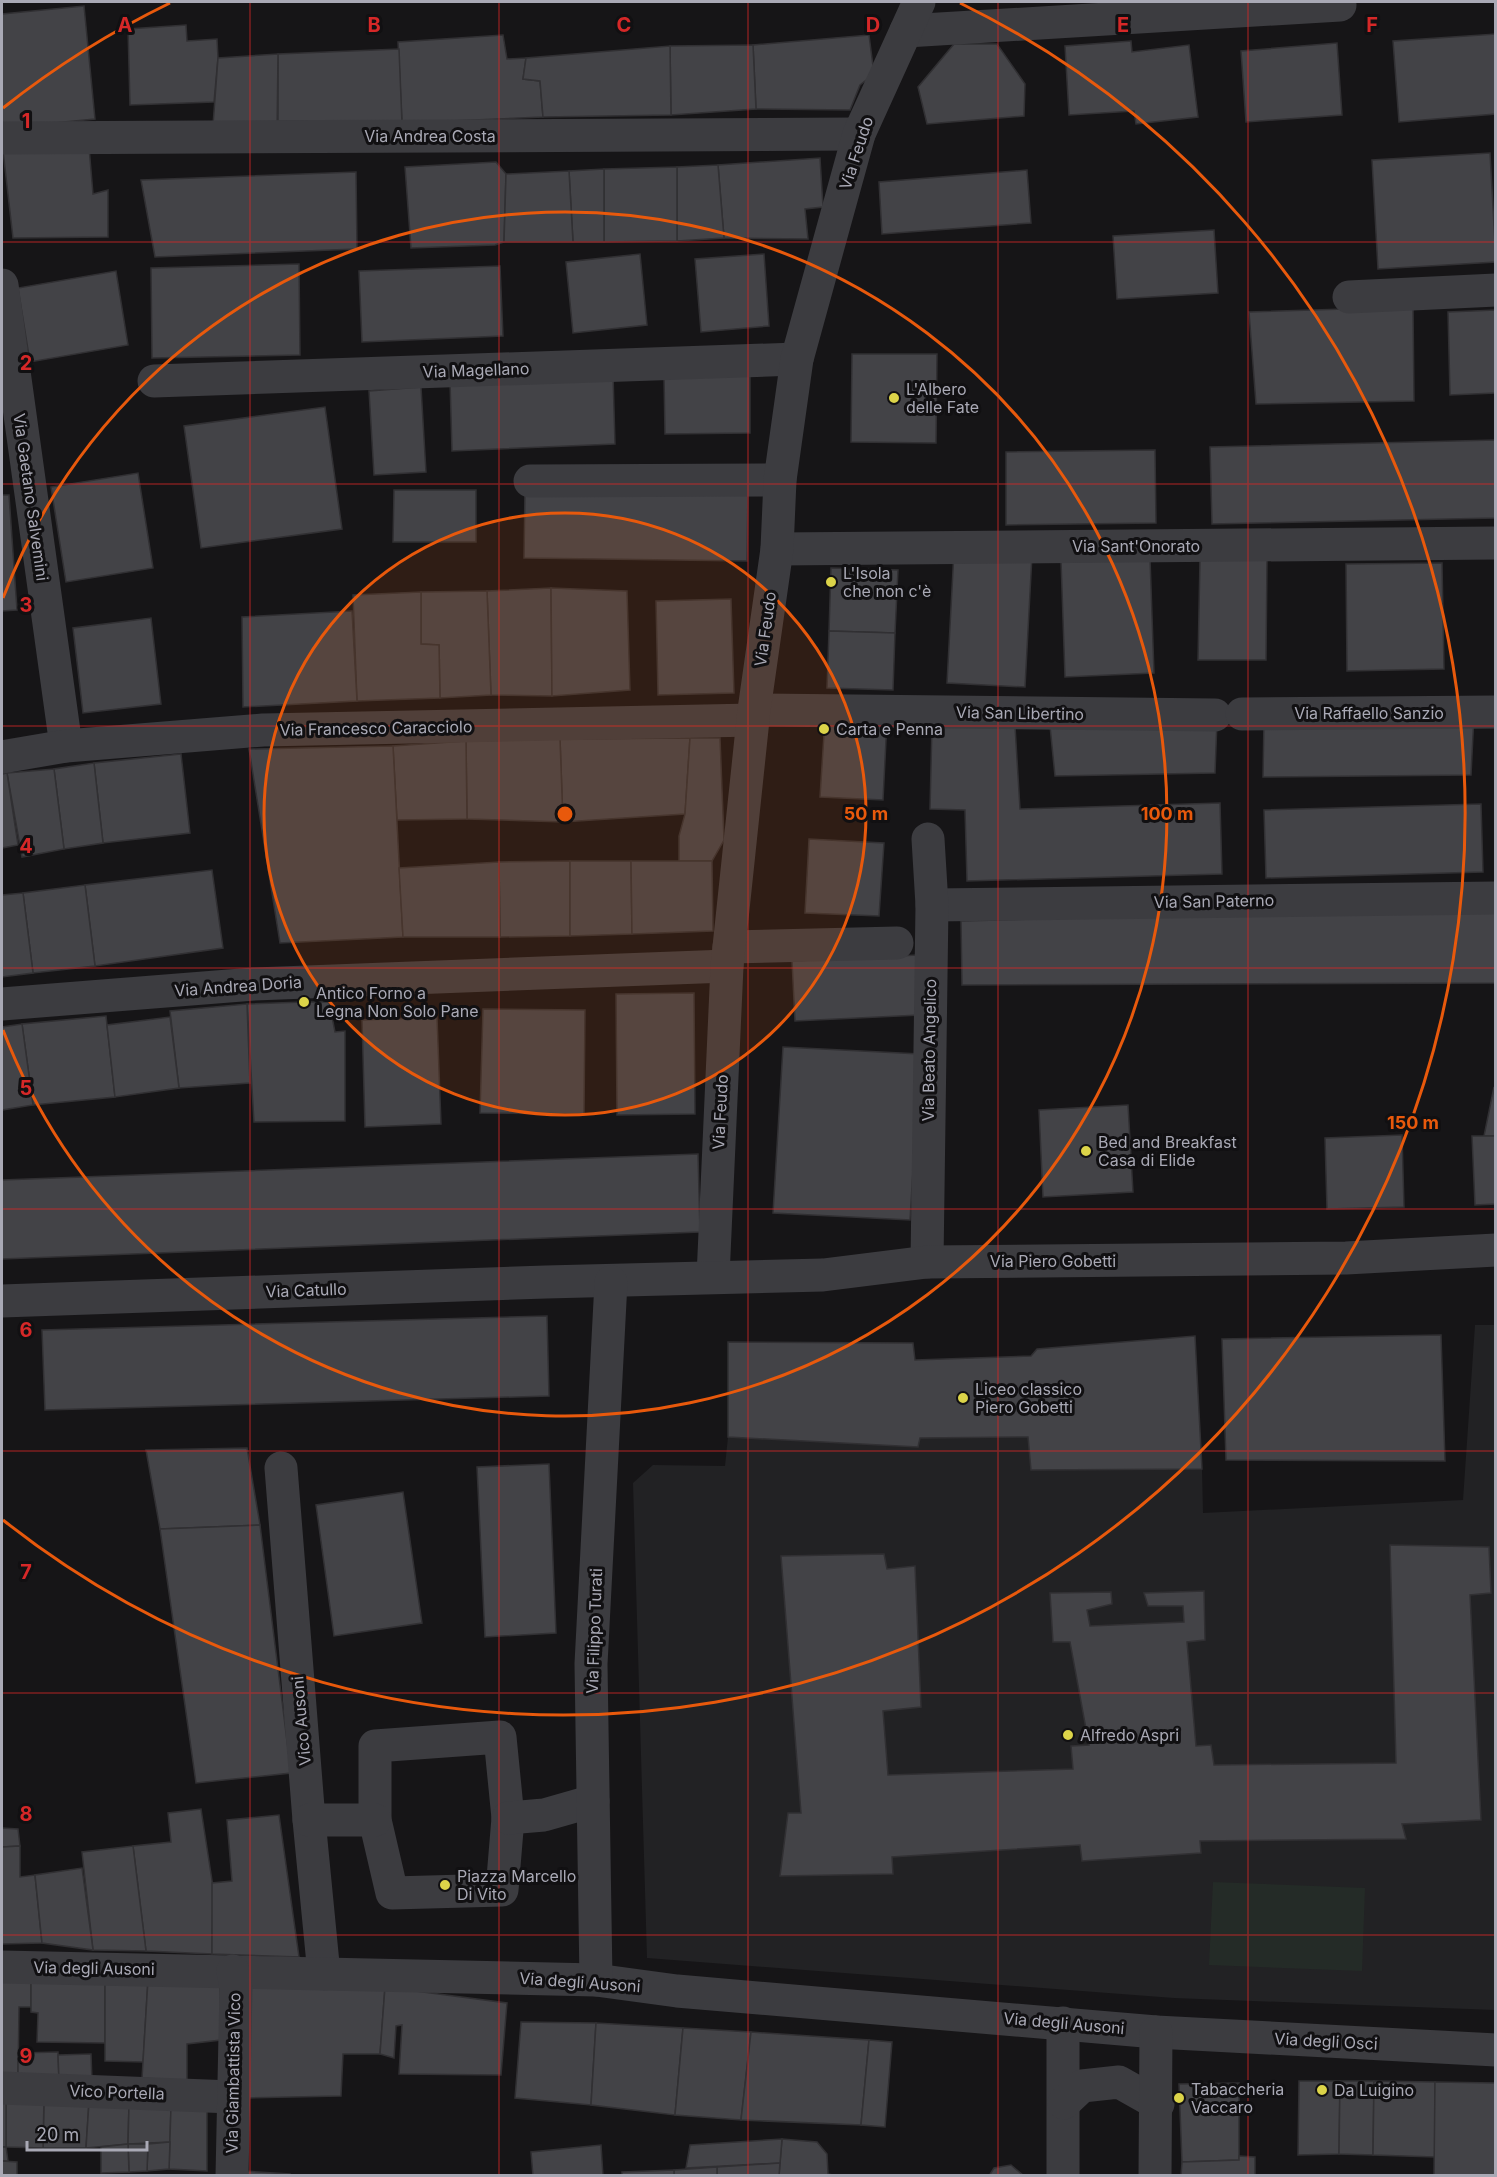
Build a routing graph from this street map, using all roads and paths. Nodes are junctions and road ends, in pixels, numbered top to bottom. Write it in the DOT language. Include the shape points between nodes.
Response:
graph roads {
  1 [pos="919,2"];
  2 [pos="1340,5"];
  3 [pos="906,31"];
  4 [pos="859,134"];
  5 [pos="2,138"];
  6 [pos="2,285"];
  7 [pos="1496,290"];
  8 [pos="1349,297"];
  9 [pos="797,359"];
  10 [pos="154,381"];
  11 [pos="780,480"];
  12 [pos="530,481"];
  13 [pos="1496,543"];
  14 [pos="777,549"];
  15 [pos="1496,712"];
  16 [pos="753,715"];
  17 [pos="1228,715"];
  18 [pos="66,746"];
  19 [pos="2,757"];
  20 [pos="928,839"];
  21 [pos="1496,897"];
  22 [pos="932,905"];
  23 [pos="897,943"];
  24 [pos="728,957"];
  25 [pos="2,1004"];
  26 [pos="1496,1250"];
  27 [pos="927,1262"];
  28 [pos="713,1277"];
  29 [pos="610,1282"];
  30 [pos="2,1301"];
  31 [pos="281,1468"];
  32 [pos="593,1801"];
  33 [pos="507,1818"];
  34 [pos="309,1820"];
  35 [pos="375,1820"];
  36 [pos="2,1966"];
  37 [pos="233,1971"];
  38 [pos="324,1974"];
  39 [pos="596,1980"];
  40 [pos="1063,2023"];
  41 [pos="1156,2032"];
  42 [pos="1496,2050"];
  43 [pos="2,2088"];
  44 [pos="232,2097"];
  45 [pos="1064,2103"];
  46 [pos="1158,2104"];
  47 [pos="232,2175"];
  48 [pos="1063,2175"];
  49 [pos="1155,2175"];
  1 -- 3 [label="street, Via Feudo"];
  2 -- 3 [label="street"];
  3 -- 4 [label="street, Via Feudo"];
  4 -- 5 [label="street, Via Andrea Costa"];
  4 -- 9 [label="street, Via Feudo"];
  6 -- 18 [label="street, Via Gaetano Salvemini"];
  7 -- 8 [label="street"];
  9 -- 10 [label="street, Via Magellano"];
  9 -- 11 [label="street, Via Feudo"];
  11 -- 12 [label="street"];
  11 -- 14 [label="street, Via Feudo"];
  13 -- 14 [label="street, Via Sant'Onorato"];
  14 -- 16 [label="street, Via Feudo"];
  15 -- 17 [label="street, Via Raffaello Sanzio"];
  16 -- 17 [label="street, Via San Libertino"];
  16 -- 18 [label="street, Via Francesco Caracciolo" via="263,730"];
  16 -- 24 [label="street, Via Feudo"];
  18 -- 19 [label="street, Via Francesco Caracciolo"];
  20 -- 22 [label="street, Via Beato Angelico"];
  21 -- 22 [label="street, Via San Paterno"];
  22 -- 27 [label="street, Via Beato Angelico"];
  23 -- 24 [label="street, Via Andrea Doria"];
  24 -- 25 [label="street, Via Andrea Doria" via="254,984"];
  24 -- 28 [label="street, Via Feudo"];
  26 -- 27 [label="street, Via Piero Gobetti" via="1346,1258"];
  27 -- 28 [label="street, Via Piero Gobetti" via="823,1275"];
  28 -- 29 [label="street, Via Piero Gobetti"];
  29 -- 30 [label="street, Via Catullo"];
  29 -- 32 [label="street, Via Filippo Turati" via="591,1664"];
  31 -- 34 [label="street, Vico Ausoni"];
  32 -- 33 [label="street" via="544,1815"];
  32 -- 39 [label="street, Via Filippo Turati"];
  33 -- 35 [label="street" via="502,1890 392,1893"];
  33 -- 35 [label="street" via="500,1737 375,1746"];
  34 -- 35 [label="street"];
  34 -- 38 [label="street, Vico Ausoni"];
  36 -- 37 [label="street, Via degli Ausoni"];
  37 -- 38 [label="street, Via degli Ausoni"];
  37 -- 44 [label="street, Via Giambattista Vico" via="236,1988"];
  38 -- 39 [label="street, Via degli Ausoni"];
  39 -- 40 [label="street, Via degli Ausoni"];
  40 -- 41 [label="street, Via degli Ausoni"];
  40 -- 45 [label="street"];
  41 -- 42 [label="street, Via degli Osci"];
  41 -- 46 [label="street"];
  43 -- 44 [label="street, Vico Portella"];
  44 -- 47 [label="street, Via Giambattista Vico"];
  45 -- 46 [label="street" via="1082,2086 1119,2082"];
  45 -- 48 [label="street"];
  46 -- 49 [label="street"];
}
